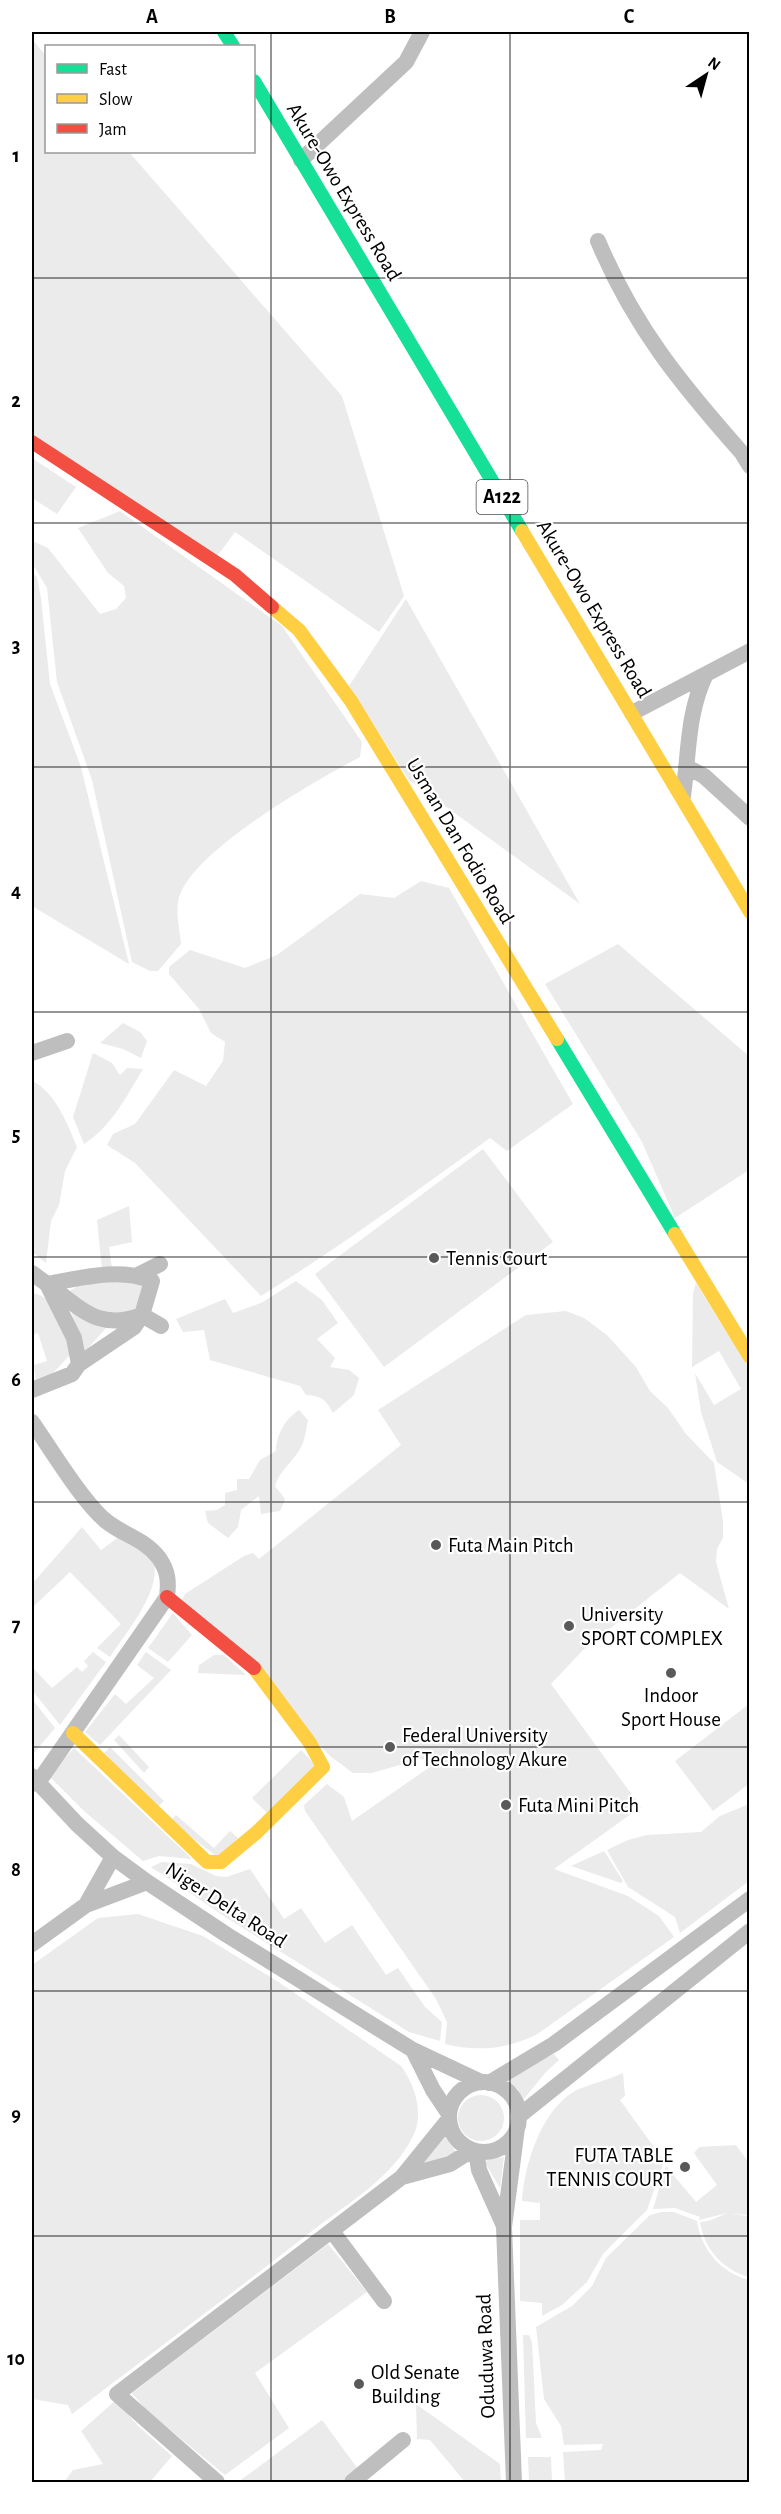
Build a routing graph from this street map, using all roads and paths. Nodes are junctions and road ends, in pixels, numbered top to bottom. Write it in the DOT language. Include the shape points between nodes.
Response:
graph roads {
  1 [pos="422,32"];
  2 [pos="255,83"];
  3 [pos="301,160"];
  4 [pos="598,241"];
  5 [pos="32,442"];
  6 [pos="747,456"];
  7 [pos="750,651"];
  8 [pos="706,674"];
  9 [pos="632,714"];
  10 [pos="687,767"];
  11 [pos="683,800"];
  12 [pos="750,818"];
  13 [pos="750,912"];
  14 [pos="67,1041"];
  15 [pos="32,1053"];
  16 [pos="160,1264"];
  17 [pos="32,1274"];
  18 [pos="138,1275"];
  19 [pos="47,1284"];
  20 [pos="142,1315"];
  21 [pos="162,1326"];
  22 [pos="750,1357"];
  23 [pos="79,1364"];
  24 [pos="32,1390"];
  25 [pos="32,1422"];
  26 [pos="167,1597"];
  27 [pos="73,1732"];
  28 [pos="34,1780"];
  29 [pos="113,1857"];
  30 [pos="147,1882"];
  31 [pos="744,1903"];
  32 [pos="86,1905"];
  33 [pos="750,1923"];
  34 [pos="750,1931"];
  35 [pos="33,1939"];
  36 [pos="413,2050"];
  37 [pos="485,2083"];
  38 [pos="449,2117"];
  39 [pos="518,2122"];
  40 [pos="474,2151"];
  41 [pos="402,2177"];
  42 [pos="504,2227"];
  43 [pos="332,2231"];
  44 [pos="384,2301"];
  45 [pos="403,2440"];
  46 [pos="217,2482"];
  47 [pos="352,2482"];
  48 [pos="514,2482"];
  1 -- 3 [label="street" via="406,62"];
  2 -- 3 [label="main road, Akure-Owo Express Road / A122"];
  3 -- 9 [label="main road, Akure-Owo Express Road / A122"];
  4 -- 6 [label="street" via="647,338"];
  5 -- 22 [label="main road, Usman Dan Fodio Road" via="235,575 299,630 351,701"];
  7 -- 8 [label="street"];
  8 -- 9 [label="street"];
  8 -- 10 [label="street" via="693,704"];
  9 -- 11 [label="main road, Akure-Owo Express Road / A122"];
  10 -- 11 [label="street"];
  10 -- 12 [label="street" via="704,776"];
  11 -- 13 [label="main road, Akure-Owo Express Road / A122"];
  14 -- 15 [label="street"];
  16 -- 18 [label="street"];
  17 -- 19 [label="street"];
  18 -- 19 [label="street" via="86,1276"];
  18 -- 20 [label="street" via="152,1281"];
  19 -- 20 [label="street" via="95,1318 124,1322"];
  19 -- 23 [label="street" via="74,1338"];
  20 -- 21 [label="street"];
  20 -- 23 [label="street" via="134,1327"];
  23 -- 24 [label="street" via="72,1374"];
  25 -- 26 [label="street" via="94,1509 159,1558 169,1577"];
  26 -- 27 [label="street"];
  26 -- 27 [label="main road" via="254,1668 310,1743 323,1767 221,1862 207,1862"];
  27 -- 28 [label="street"];
  28 -- 29 [label="street, Niger Delta Road"];
  29 -- 30 [label="street, Niger Delta Road"];
  29 -- 32 [label="street"];
  30 -- 32 [label="street"];
  30 -- 36 [label="street, Niger Delta Road"];
  31 -- 33 [label="street"];
  31 -- 37 [label="street" via="554,2044"];
  32 -- 35 [label="street"];
  34 -- 39 [label="street" via="574,2071"];
  36 -- 37 [label="street, Niger Delta Road"];
  36 -- 38 [label="street"];
  37 -- 38 [label="street" via="469,2085 459,2092"];
  37 -- 39 [label="street" via="510,2094"];
  38 -- 40 [label="street" via="461,2144"];
  38 -- 41 [label="street"];
  39 -- 40 [label="street" via="511,2140 501,2148"];
  39 -- 42 [label="street"];
  40 -- 41 [label="street" via="460,2160"];
  40 -- 42 [label="street"];
  41 -- 43 [label="street"];
  42 -- 48 [label="street, Oduduwa Road"];
  43 -- 44 [label="street"];
  43 -- 46 [label="street" via="117,2394"];
  45 -- 47 [label="street"];
}
